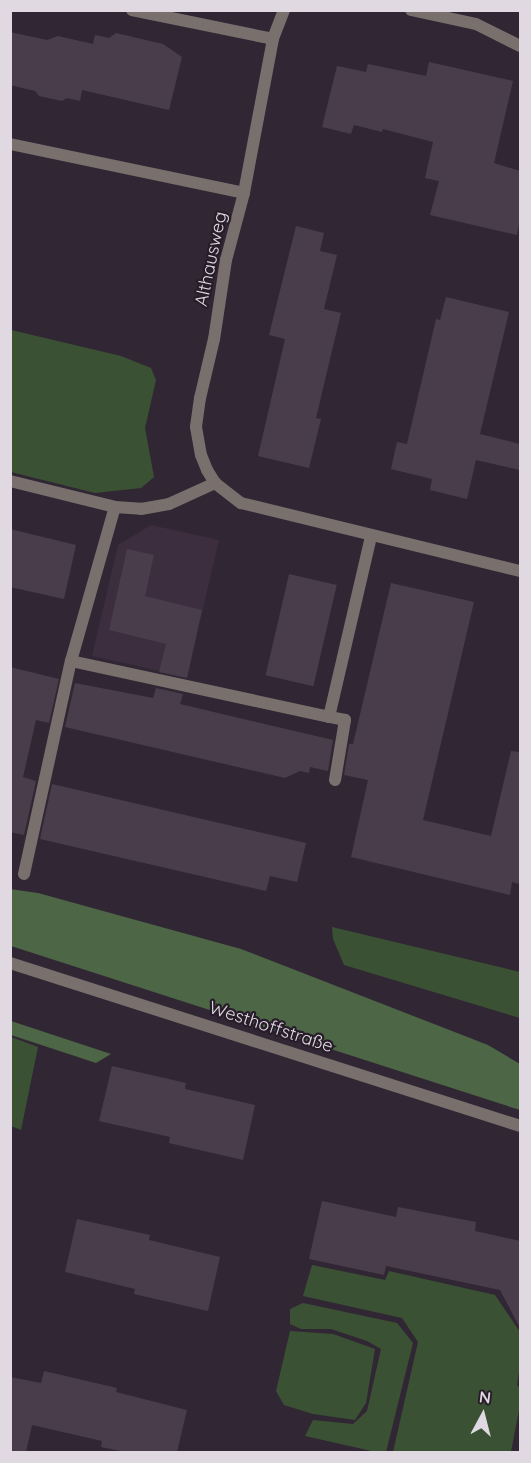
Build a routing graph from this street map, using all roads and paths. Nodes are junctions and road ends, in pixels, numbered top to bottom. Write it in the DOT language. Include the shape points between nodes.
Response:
graph roads {
  1 [pos="132,10"];
  2 [pos="284,10"];
  3 [pos="411,10"];
  4 [pos="273,39"];
  5 [pos="520,46"];
  6 [pos="10,144"];
  7 [pos="244,193"];
  8 [pos="10,480"];
  9 [pos="215,483"];
  10 [pos="115,507"];
  11 [pos="371,536"];
  12 [pos="520,571"];
  13 [pos="71,661"];
  14 [pos="329,717"];
  15 [pos="335,780"];
  16 [pos="24,874"];
  17 [pos="10,963"];
  18 [pos="520,1126"];
  1 -- 4 [label="street"];
  2 -- 4 [label="street, Althausweg"];
  3 -- 5 [label="street" via="476,24"];
  4 -- 7 [label="street, Althausweg"];
  6 -- 7 [label="street"];
  7 -- 9 [label="street, Althausweg" via="226,260 196,427 201,455"];
  8 -- 10 [label="street"];
  9 -- 10 [label="street" via="155,507"];
  9 -- 11 [label="street, Althausweg" via="241,503"];
  10 -- 13 [label="street"];
  11 -- 12 [label="street, Althausweg"];
  11 -- 14 [label="street"];
  13 -- 14 [label="street"];
  13 -- 16 [label="street"];
  14 -- 15 [label="street" via="345,720"];
  17 -- 18 [label="street, Westhoffstraße"];
}
